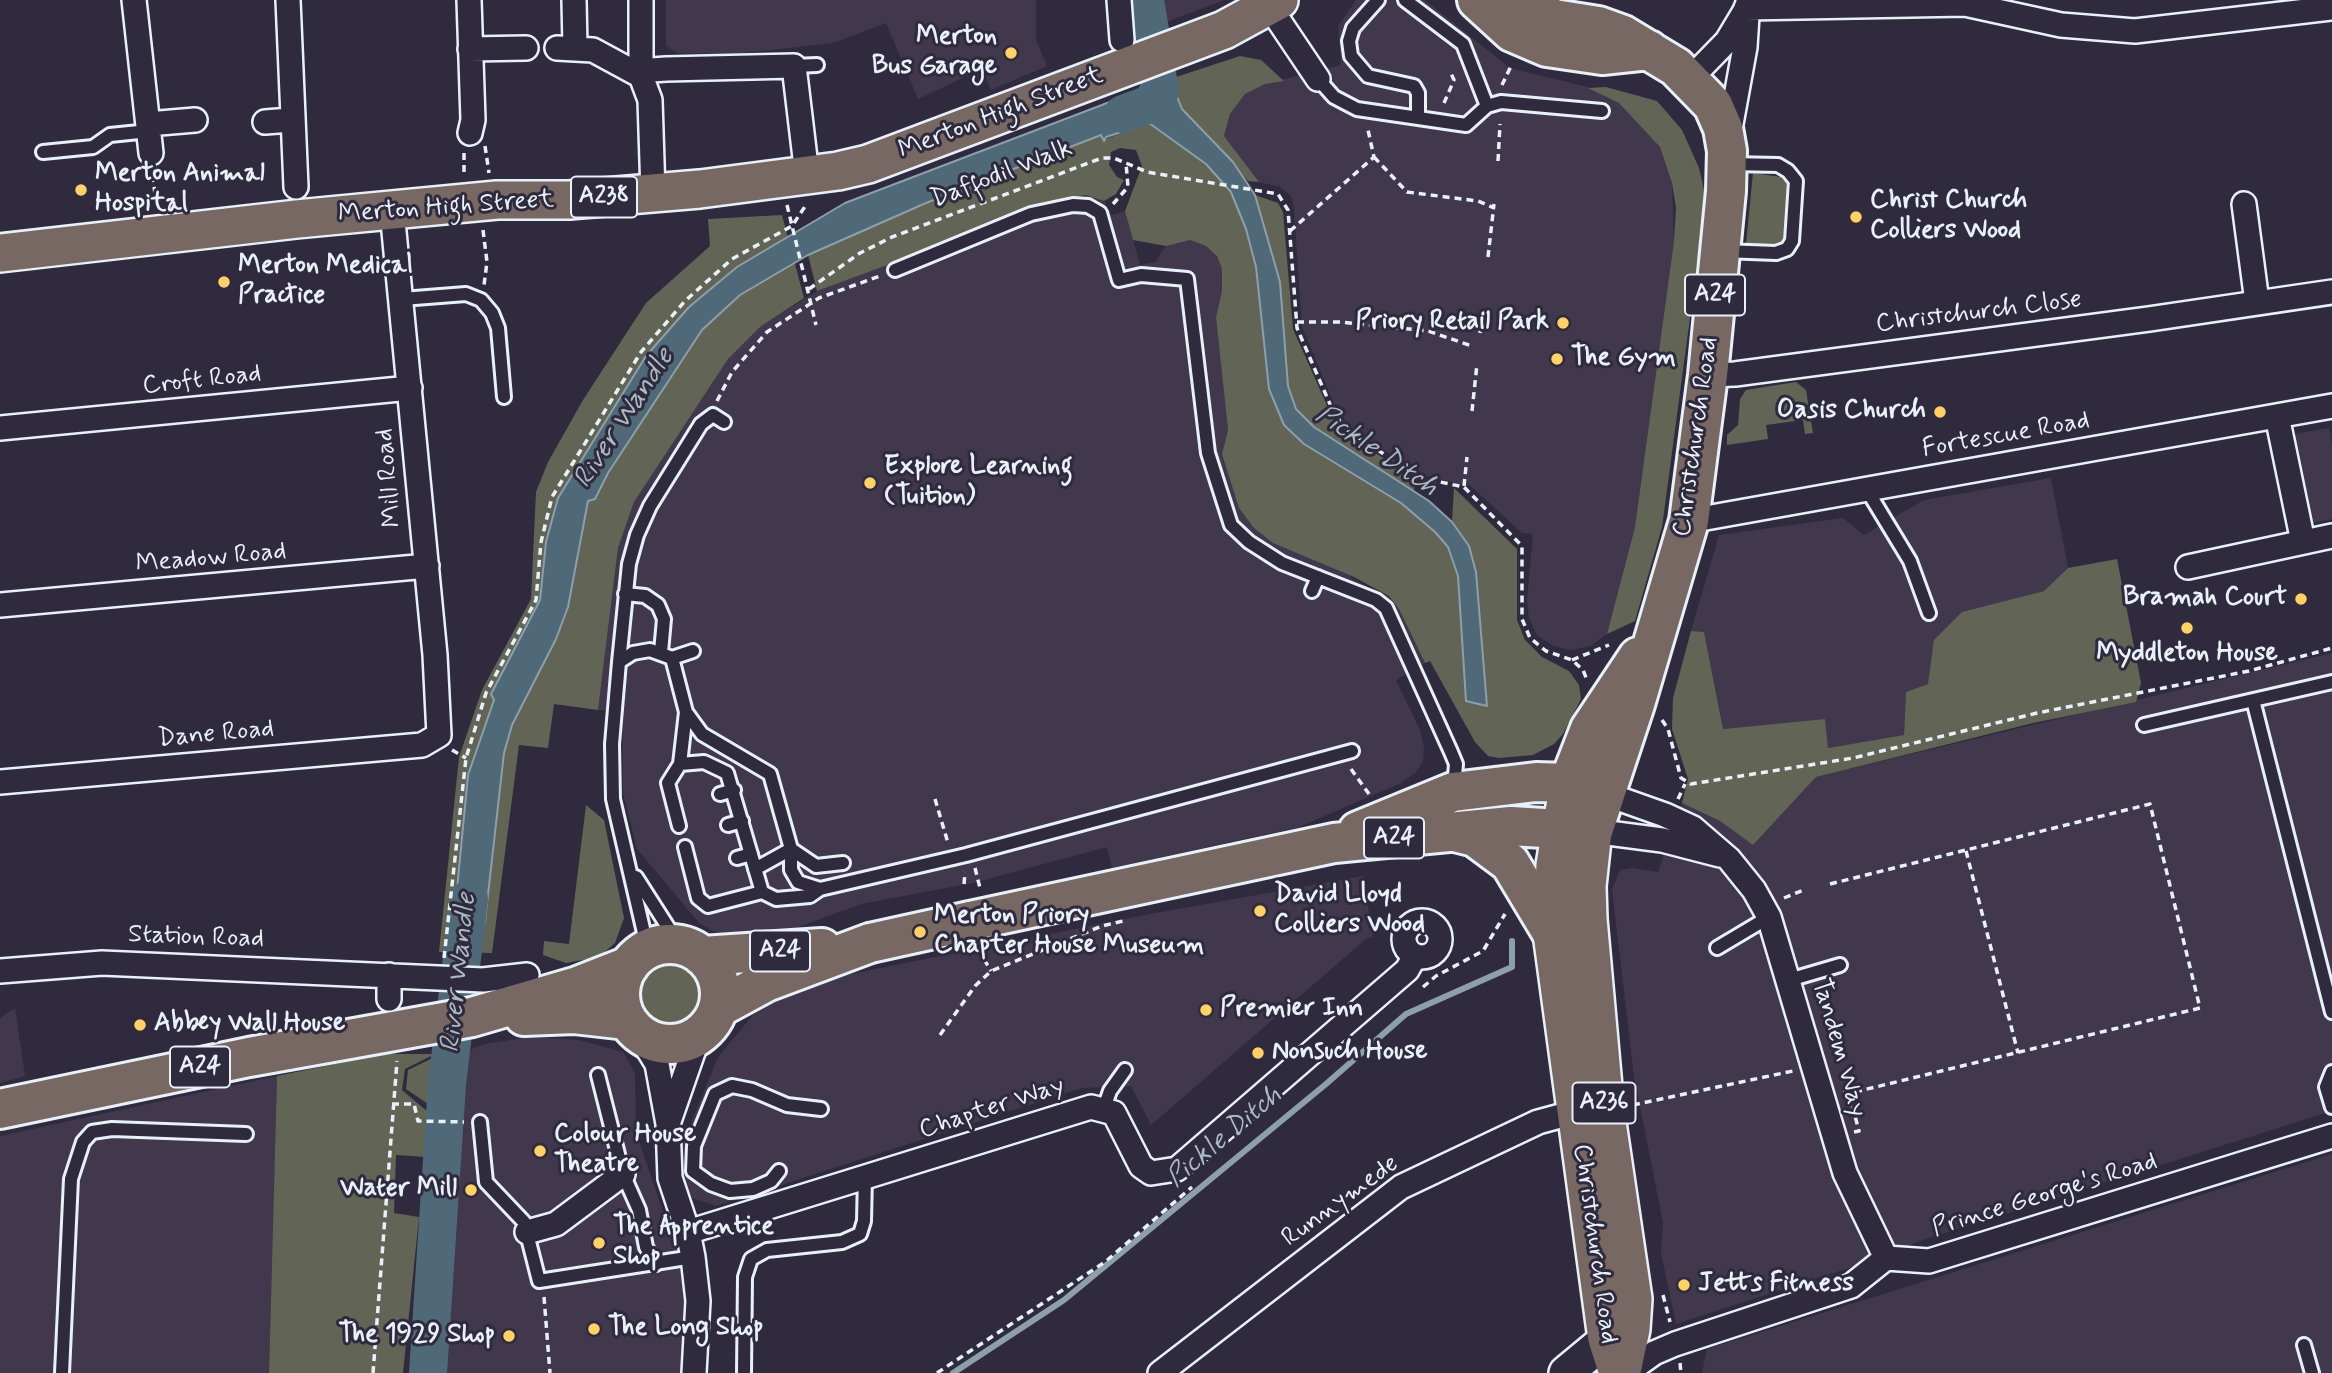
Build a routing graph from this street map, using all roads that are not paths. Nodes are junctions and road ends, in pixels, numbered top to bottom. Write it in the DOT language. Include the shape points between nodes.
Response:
graph roads {
  1 [pos="134,0"];
  2 [pos="288,0"];
  3 [pos="469,0"];
  4 [pos="574,0"];
  5 [pos="641,0"];
  6 [pos="1119,0"];
  7 [pos="1378,0"];
  8 [pos="1405,0"];
  9 [pos="1477,0"];
  10 [pos="1518,0"];
  11 [pos="1274,3"];
  12 [pos="1747,4"];
  13 [pos="2332,8"];
  14 [pos="526,48"];
  15 [pos="470,49"];
  16 [pos="1649,50"];
  17 [pos="1129,52"];
  18 [pos="817,65"];
  19 [pos="641,76"];
  20 [pos="795,77"];
  21 [pos="1318,79"];
  22 [pos="1690,79"];
  23 [pos="1487,106"];
  24 [pos="1602,111"];
  25 [pos="1418,118"];
  26 [pos="195,120"];
  27 [pos="291,120"];
  28 [pos="265,122"];
  29 [pos="471,122"];
  30 [pos="149,136"];
  31 [pos="43,152"];
  32 [pos="805,158"];
  33 [pos="1727,158"];
  34 [pos="296,187"];
  35 [pos="653,193"];
  36 [pos="2244,204"];
  37 [pos="392,211"];
  38 [pos="1719,250"];
  39 [pos="0,253"];
  40 [pos="895,270"];
  41 [pos="2332,292"];
  42 [pos="402,299"];
  43 [pos="2257,302"];
  44 [pos="1708,375"];
  45 [pos="410,388"];
  46 [pos="504,397"];
  47 [pos="2332,406"];
  48 [pos="2277,416"];
  49 [pos="718,419"];
  50 [pos="0,428"];
  51 [pos="1867,490"];
  52 [pos="1689,521"];
  53 [pos="2332,536"];
  54 [pos="2303,542"];
  55 [pos="427,566"];
  56 [pos="2188,567"];
  57 [pos="1318,576"];
  58 [pos="1312,591"];
  59 [pos="625,594"];
  60 [pos="0,605"];
  61 [pos="1929,613"];
  62 [pos="693,651"];
  63 [pos="667,655"];
  64 [pos="619,662"];
  65 [pos="2332,682"];
  66 [pos="2253,700"];
  67 [pos="686,712"];
  68 [pos="2144,725"];
  69 [pos="442,744"];
  70 [pos="1352,751"];
  71 [pos="680,764"];
  72 [pos="0,782"];
  73 [pos="1586,788"];
  74 [pos="734,790"];
  75 [pos="1453,792"];
  76 [pos="720,794"];
  77 [pos="742,821"];
  78 [pos="728,825"];
  79 [pos="679,826"];
  80 [pos="1576,829"];
  81 [pos="1437,834"];
  82 [pos="1334,843"];
  83 [pos="685,848"];
  84 [pos="791,849"];
  85 [pos="751,854"];
  86 [pos="737,858"];
  87 [pos="1729,859"];
  88 [pos="843,863"];
  89 [pos="755,869"];
  90 [pos="631,871"];
  91 [pos="820,889"];
  92 [pos="762,891"];
  93 [pos="1775,908"];
  94 [pos="1552,933"];
  95 [pos="864,944"];
  96 [pos="1717,948"];
  97 [pos="665,954"];
  98 [pos="1415,956"];
  99 [pos="1840,965"];
  100 [pos="0,971"];
  101 [pos="389,975"];
  102 [pos="527,975"];
  103 [pos="1789,980"];
  104 [pos="389,999"];
  105 [pos="2332,1012"];
  106 [pos="472,1017"];
  107 [pos="709,1021"];
  108 [pos="633,1027"];
  109 [pos="1125,1070"];
  110 [pos="2332,1072"];
  111 [pos="598,1075"];
  112 [pos="2332,1107"];
  113 [pos="1104,1108"];
  114 [pos="821,1109"];
  115 [pos="0,1110"];
  116 [pos="1575,1112"];
  117 [pos="480,1122"];
  118 [pos="668,1124"];
  119 [pos="246,1133"];
  120 [pos="2332,1136"];
  121 [pos="779,1171"];
  122 [pos="623,1174"];
  123 [pos="865,1177"];
  124 [pos="527,1232"];
  125 [pos="688,1232"];
  126 [pos="693,1257"];
  127 [pos="1886,1258"];
  128 [pos="656,1264"];
  129 [pos="1607,1339"];
  130 [pos="2304,1345"];
  131 [pos="62,1373"];
  132 [pos="694,1373"];
  133 [pos="744,1373"];
  134 [pos="1160,1373"];
  135 [pos="1566,1373"];
  136 [pos="1622,1373"];
  137 [pos="2312,1373"];
  1 -- 30 [label="street"];
  2 -- 27 [label="street"];
  3 -- 15 [label="street"];
  4 -- 19 [label="street" via="566,47 593,50"];
  5 -- 19 [label="street"];
  6 -- 17 [label="street"];
  7 -- 25 [label="lane" via="1353,28 1351,56 1367,76 1414,86"];
  8 -- 23 [label="lane" via="1463,44"];
  9 -- 16 [label="highway" via="1499,23 1547,47 1602,55"];
  10 -- 16 [label="highway" via="1553,19 1623,34"];
  11 -- 17 [label="main road, Merton High Street / A238" via="1224,30 1175,48"];
  11 -- 21 [label="street"];
  12 -- 13 [label="street" via="1965,4 2061,25 2135,31"];
  12 -- 22 [label="street" via="1727,41"];
  12 -- 33 [label="street, Christchurch Road" via="1745,47"];
  14 -- 15 [label="street"];
  15 -- 29 [label="street"];
  16 -- 22 [label="highway, A24"];
  17 -- 35 [label="main road, Merton High Street / A238" via="858,167"];
  18 -- 20 [label="lane"];
  19 -- 20 [label="street" via="666,69"];
  19 -- 35 [label="street" via="650,100"];
  20 -- 32 [label="street"];
  21 -- 25 [label="lane" via="1345,105"];
  22 -- 33 [label="highway, Christchurch Road / A24" via="1713,105 1723,128"];
  23 -- 24 [label="lane" via="1501,102"];
  23 -- 25 [label="lane" via="1466,125"];
  26 -- 30 [label="street"];
  27 -- 28 [label="street"];
  27 -- 34 [label="street"];
  30 -- 31 [label="lane" via="110,135 93,146"];
  33 -- 38 [label="highway, Christchurch Road / A24"];
  33 -- 38 [label="lane" via="1778,165 1796,181 1792,241 1776,253"];
  35 -- 37 [label="main road, Merton High Street / A238" via="497,200"];
  36 -- 43 [label="street"];
  37 -- 39 [label="main road, Merton High Street / A238"];
  37 -- 42 [label="street, Mill Road"];
  38 -- 44 [label="highway, Christchurch Road / A24"];
  40 -- 57 [label="lane" via="1031,214 1073,205 1100,213 1119,280 1141,275 1187,279 1208,453 1231,525 1282,563"];
  41 -- 43 [label="street, Christchurch Close"];
  42 -- 45 [label="street, Mill Road"];
  42 -- 46 [label="lane" via="466,294 481,300 498,328"];
  43 -- 44 [label="street, Christchurch Close" via="2149,320"];
  44 -- 52 [label="highway, Christchurch Road / A24"];
  45 -- 50 [label="street, Croft Road"];
  45 -- 55 [label="street, Mill Road"];
  47 -- 48 [label="street, Fortescue Road"];
  48 -- 51 [label="street, Fortescue Road"];
  48 -- 54 [label="street"];
  49 -- 59 [label="lane" via="701,424 650,506 637,535"];
  51 -- 52 [label="street, Fortescue Road"];
  51 -- 61 [label="lane" via="1910,561"];
  52 -- 73 [label="highway, Christchurch Road / A24" via="1653,636 1590,729"];
  53 -- 54 [label="street"];
  54 -- 56 [label="street"];
  55 -- 60 [label="street, Meadow Road"];
  55 -- 69 [label="street, Mill Road"];
  57 -- 58 [label="lane"];
  57 -- 75 [label="lane" via="1386,608 1456,764"];
  59 -- 63 [label="lane" via="645,596 658,606 664,619"];
  59 -- 64 [label="lane"];
  62 -- 63 [label="lane"];
  63 -- 64 [label="lane" via="633,653"];
  63 -- 67 [label="lane"];
  64 -- 90 [label="lane" via="613,799"];
  65 -- 66 [label="lane"];
  66 -- 68 [label="lane"];
  66 -- 105 [label="lane"];
  67 -- 71 [label="lane"];
  67 -- 84 [label="lane" via="702,734 770,775"];
  69 -- 72 [label="street, Dane Road"];
  70 -- 91 [label="lane" via="966,855"];
  71 -- 74 [label="lane" via="718,766 727,773"];
  71 -- 79 [label="lane" via="668,783"];
  73 -- 75 [label="highway, A24" via="1536,782"];
  73 -- 80 [label="highway, Christchurch Road / A24"];
  73 -- 87 [label="street, Tandem Way" via="1693,828"];
  74 -- 76 [label="lane"];
  74 -- 77 [label="lane"];
  75 -- 81 [label="highway" via="1433,830"];
  75 -- 82 [label="highway, A24"];
  77 -- 78 [label="lane"];
  77 -- 85 [label="lane"];
  80 -- 81 [label="highway, A24" via="1511,826"];
  80 -- 87 [label="street" via="1696,847"];
  80 -- 94 [label="main road, Christchurch Road / A236"];
  80 -- 136 [label="main road, Christchurch Road / A236" via="1587,886 1609,1150 1633,1298"];
  81 -- 82 [label="highway, A24"];
  81 -- 94 [label="highway" via="1475,837 1510,863"];
  82 -- 95 [label="highway, A24, bridge" via="972,932"];
  83 -- 92 [label="lane" via="698,898 708,906"];
  84 -- 88 [label="lane" via="816,866"];
  84 -- 89 [label="lane"];
  84 -- 91 [label="lane" via="791,870 798,881"];
  85 -- 86 [label="lane"];
  85 -- 89 [label="lane"];
  87 -- 93 [label="street, Tandem Way"];
  89 -- 92 [label="lane"];
  90 -- 97 [label="lane"];
  90 -- 97 [label="lane"];
  91 -- 92 [label="lane" via="810,896 776,899"];
  93 -- 96 [label="lane"];
  93 -- 103 [label="street, Tandem Way"];
  94 -- 116 [label="main road, Christchurch Road / A236"];
  95 -- 97 [label="highway, A24"];
  95 -- 107 [label="highway, A24" via="766,982"];
  97 -- 106 [label="highway, A24"];
  97 -- 107 [label="highway, A24" via="718,980"];
  97 -- 108 [label="highway" via="620,991"];
  98 -- 113 [label="street, Chapter Way" via="1407,970 1177,1169 1151,1172 1141,1166 1114,1113"];
  99 -- 103 [label="lane"];
  100 -- 101 [label="street, Station Road" via="102,963"];
  101 -- 102 [label="street, Station Road" via="443,967 483,980"];
  101 -- 104 [label="street"];
  103 -- 127 [label="street, Tandem Way" via="1845,1173"];
  106 -- 108 [label="highway, A24" via="573,1014"];
  106 -- 115 [label="highway, A24" via="410,1039 249,1057"];
  107 -- 108 [label="highway, A24" via="685,1042 668,1044 652,1041"];
  107 -- 118 [label="street"];
  108 -- 118 [label="street" via="657,1064"];
  109 -- 113 [label="lane"];
  110 -- 112 [label="lane" via="2326,1087"];
  111 -- 122 [label="lane"];
  113 -- 123 [label="street, Chapter Way" via="1091,1107"];
  114 -- 121 [label="lane" via="787,1105 732,1086 715,1094 694,1146 693,1171 730,1191 762,1185"];
  116 -- 129 [label="main road, Christchurch Road / A236"];
  116 -- 134 [label="street, Runnymede" via="1538,1122 1401,1186"];
  117 -- 124 [label="lane" via="486,1182 524,1222"];
  118 -- 125 [label="street" via="670,1178"];
  119 -- 131 [label="lane" via="112,1129 92,1132 83,1142 71,1179"];
  120 -- 127 [label="street, Prince George's Road" via="1929,1261"];
  122 -- 124 [label="street" via="556,1224"];
  122 -- 128 [label="lane" via="639,1210 646,1247"];
  123 -- 125 [label="street, Chapter Way"];
  123 -- 133 [label="lane" via="860,1234 842,1242 767,1250 751,1259 745,1278"];
  124 -- 128 [label="lane" via="540,1281"];
  125 -- 126 [label="street"];
  126 -- 128 [label="lane"];
  126 -- 132 [label="street" via="698,1301"];
  127 -- 136 [label="street" via="1852,1286 1682,1342"];
  129 -- 135 [label="street"];
  129 -- 136 [label="main road, Christchurch Road / A236"];
  130 -- 137 [label="lane"];
}
